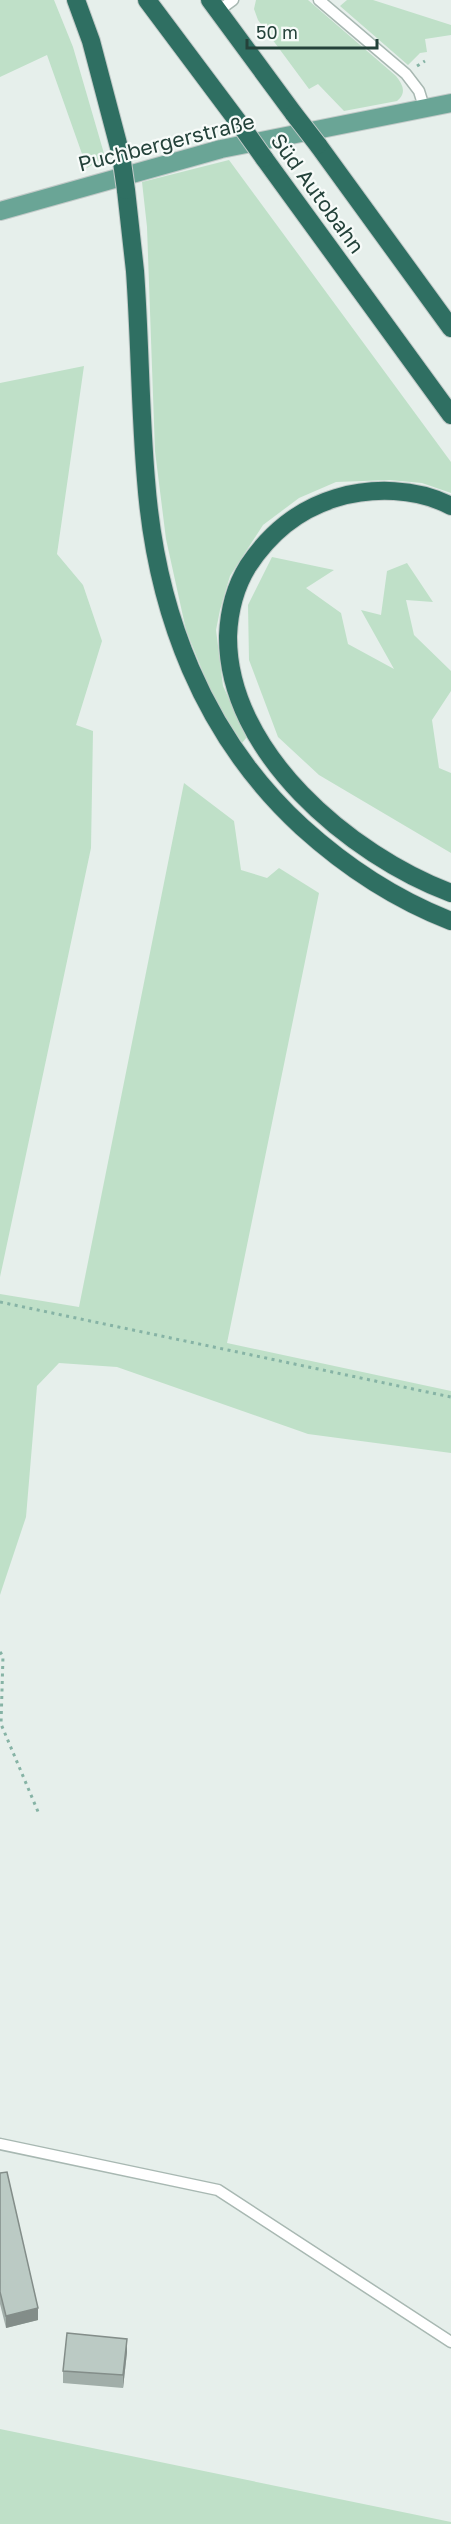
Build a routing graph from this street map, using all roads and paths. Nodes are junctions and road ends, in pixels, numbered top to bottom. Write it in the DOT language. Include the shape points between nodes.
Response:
graph roads {
  1 [pos="76,0"];
  2 [pos="147,0"];
  3 [pos="233,0"];
  4 [pos="319,0"];
  5 [pos="214,5"];
  6 [pos="451,103"];
  7 [pos="424,107"];
  8 [pos="0,211"];
  9 [pos="450,326"];
  10 [pos="451,415"];
  11 [pos="451,506"];
  12 [pos="451,893"];
  13 [pos="451,921"];
  14 [pos="0,1302"];
  15 [pos="451,1397"];
  16 [pos="0,1652"];
  17 [pos="39,1814"];
  18 [pos="0,2144"];
  19 [pos="451,2342"];
  1 -- 13 [label="highway, bridge" via="121,154 135,271 146,481 165,600 182,652 207,706 240,758 280,806 326,848 378,884"];
  2 -- 10 [label="highway, Süd Autobahn, bridge"];
  3 -- 5 [label="lane"];
  4 -- 7 [label="lane" via="406,74 419,91"];
  5 -- 9 [label="highway, Süd Autobahn, bridge"];
  6 -- 7 [label="main road, Puchbergerstraße"];
  7 -- 8 [label="main road, Puchbergerstraße" via="221,149"];
  11 -- 12 [label="highway" via="414,494 384,490 352,493 300,514 257,552 242,575 233,600 228,655 243,711 284,774 357,842"];
  14 -- 15 [label="path"];
  16 -- 17 [label="path" via="2,1724"];
  18 -- 19 [label="lane" via="218,2190"];
}
